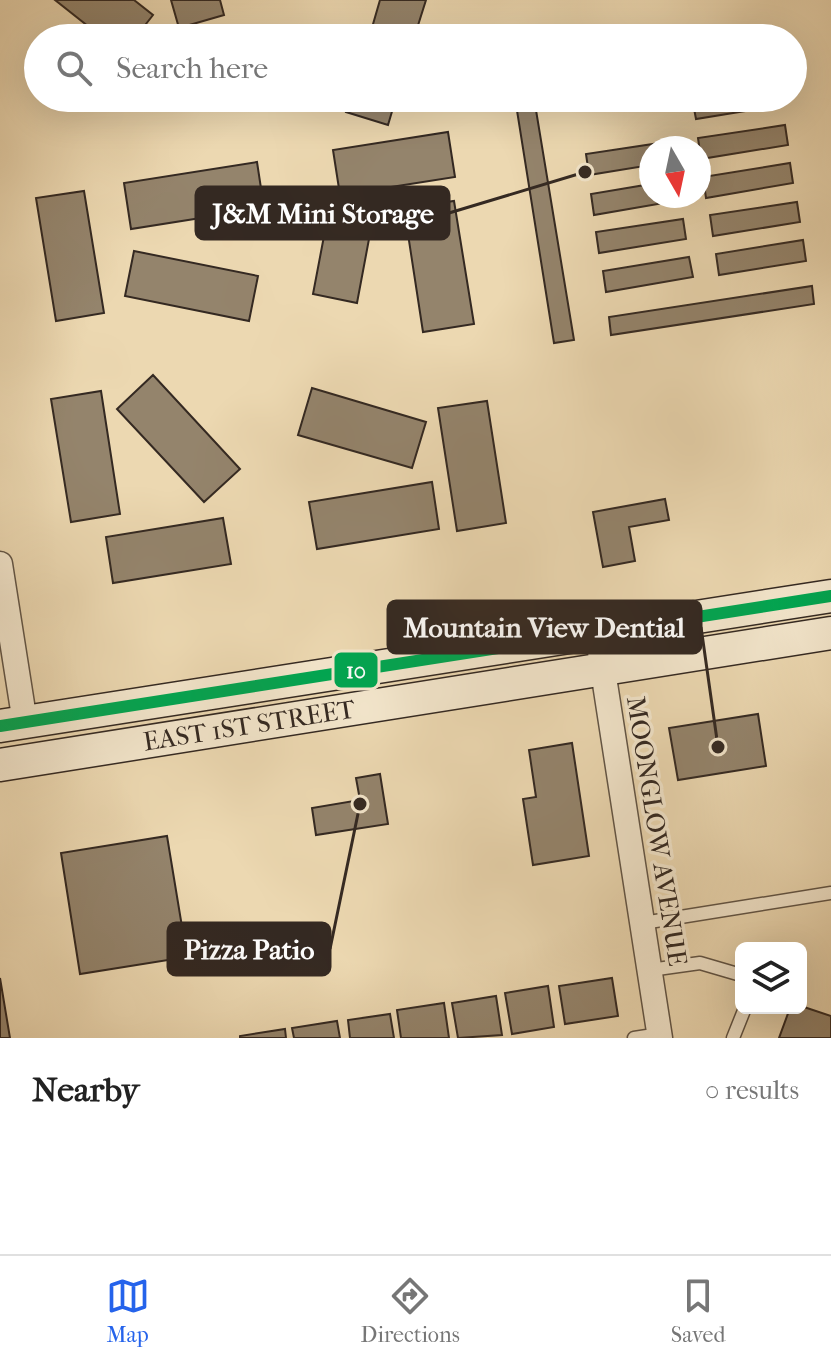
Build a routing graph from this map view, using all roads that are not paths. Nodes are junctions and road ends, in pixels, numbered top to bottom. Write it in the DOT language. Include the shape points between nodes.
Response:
graph roads {
  1 [pos="0,564"];
  2 [pos="831,596"];
  3 [pos="597,632"];
  4 [pos="831,633"];
  5 [pos="603,669"];
  6 [pos="13,724"];
  7 [pos="0,765"];
  8 [pos="831,893"];
  9 [pos="643,923"];
  10 [pos="650,970"];
  11 [pos="735,973"];
  12 [pos="743,1014"];
  13 [pos="660,1036"];
  14 [pos="634,1038"];
  15 [pos="733,1038"];
  1 -- 6 [label="street"];
  2 -- 3 [label="main road, EAST 1ST STREET"];
  3 -- 5 [label="street, MOONGLOW AVENUE"];
  3 -- 6 [label="main road, EAST 1ST STREET"];
  4 -- 5 [label="main road, EAST 1ST STREET"];
  5 -- 7 [label="main road, EAST 1ST STREET"];
  5 -- 9 [label="street, MOONGLOW AVENUE"];
  8 -- 9 [label="lane"];
  9 -- 10 [label="street, MOONGLOW AVENUE"];
  10 -- 11 [label="lane" via="700,963"];
  10 -- 13 [label="street, MOONGLOW AVENUE"];
  12 -- 15 [label="lane"];
  13 -- 14 [label="lane"];
}
